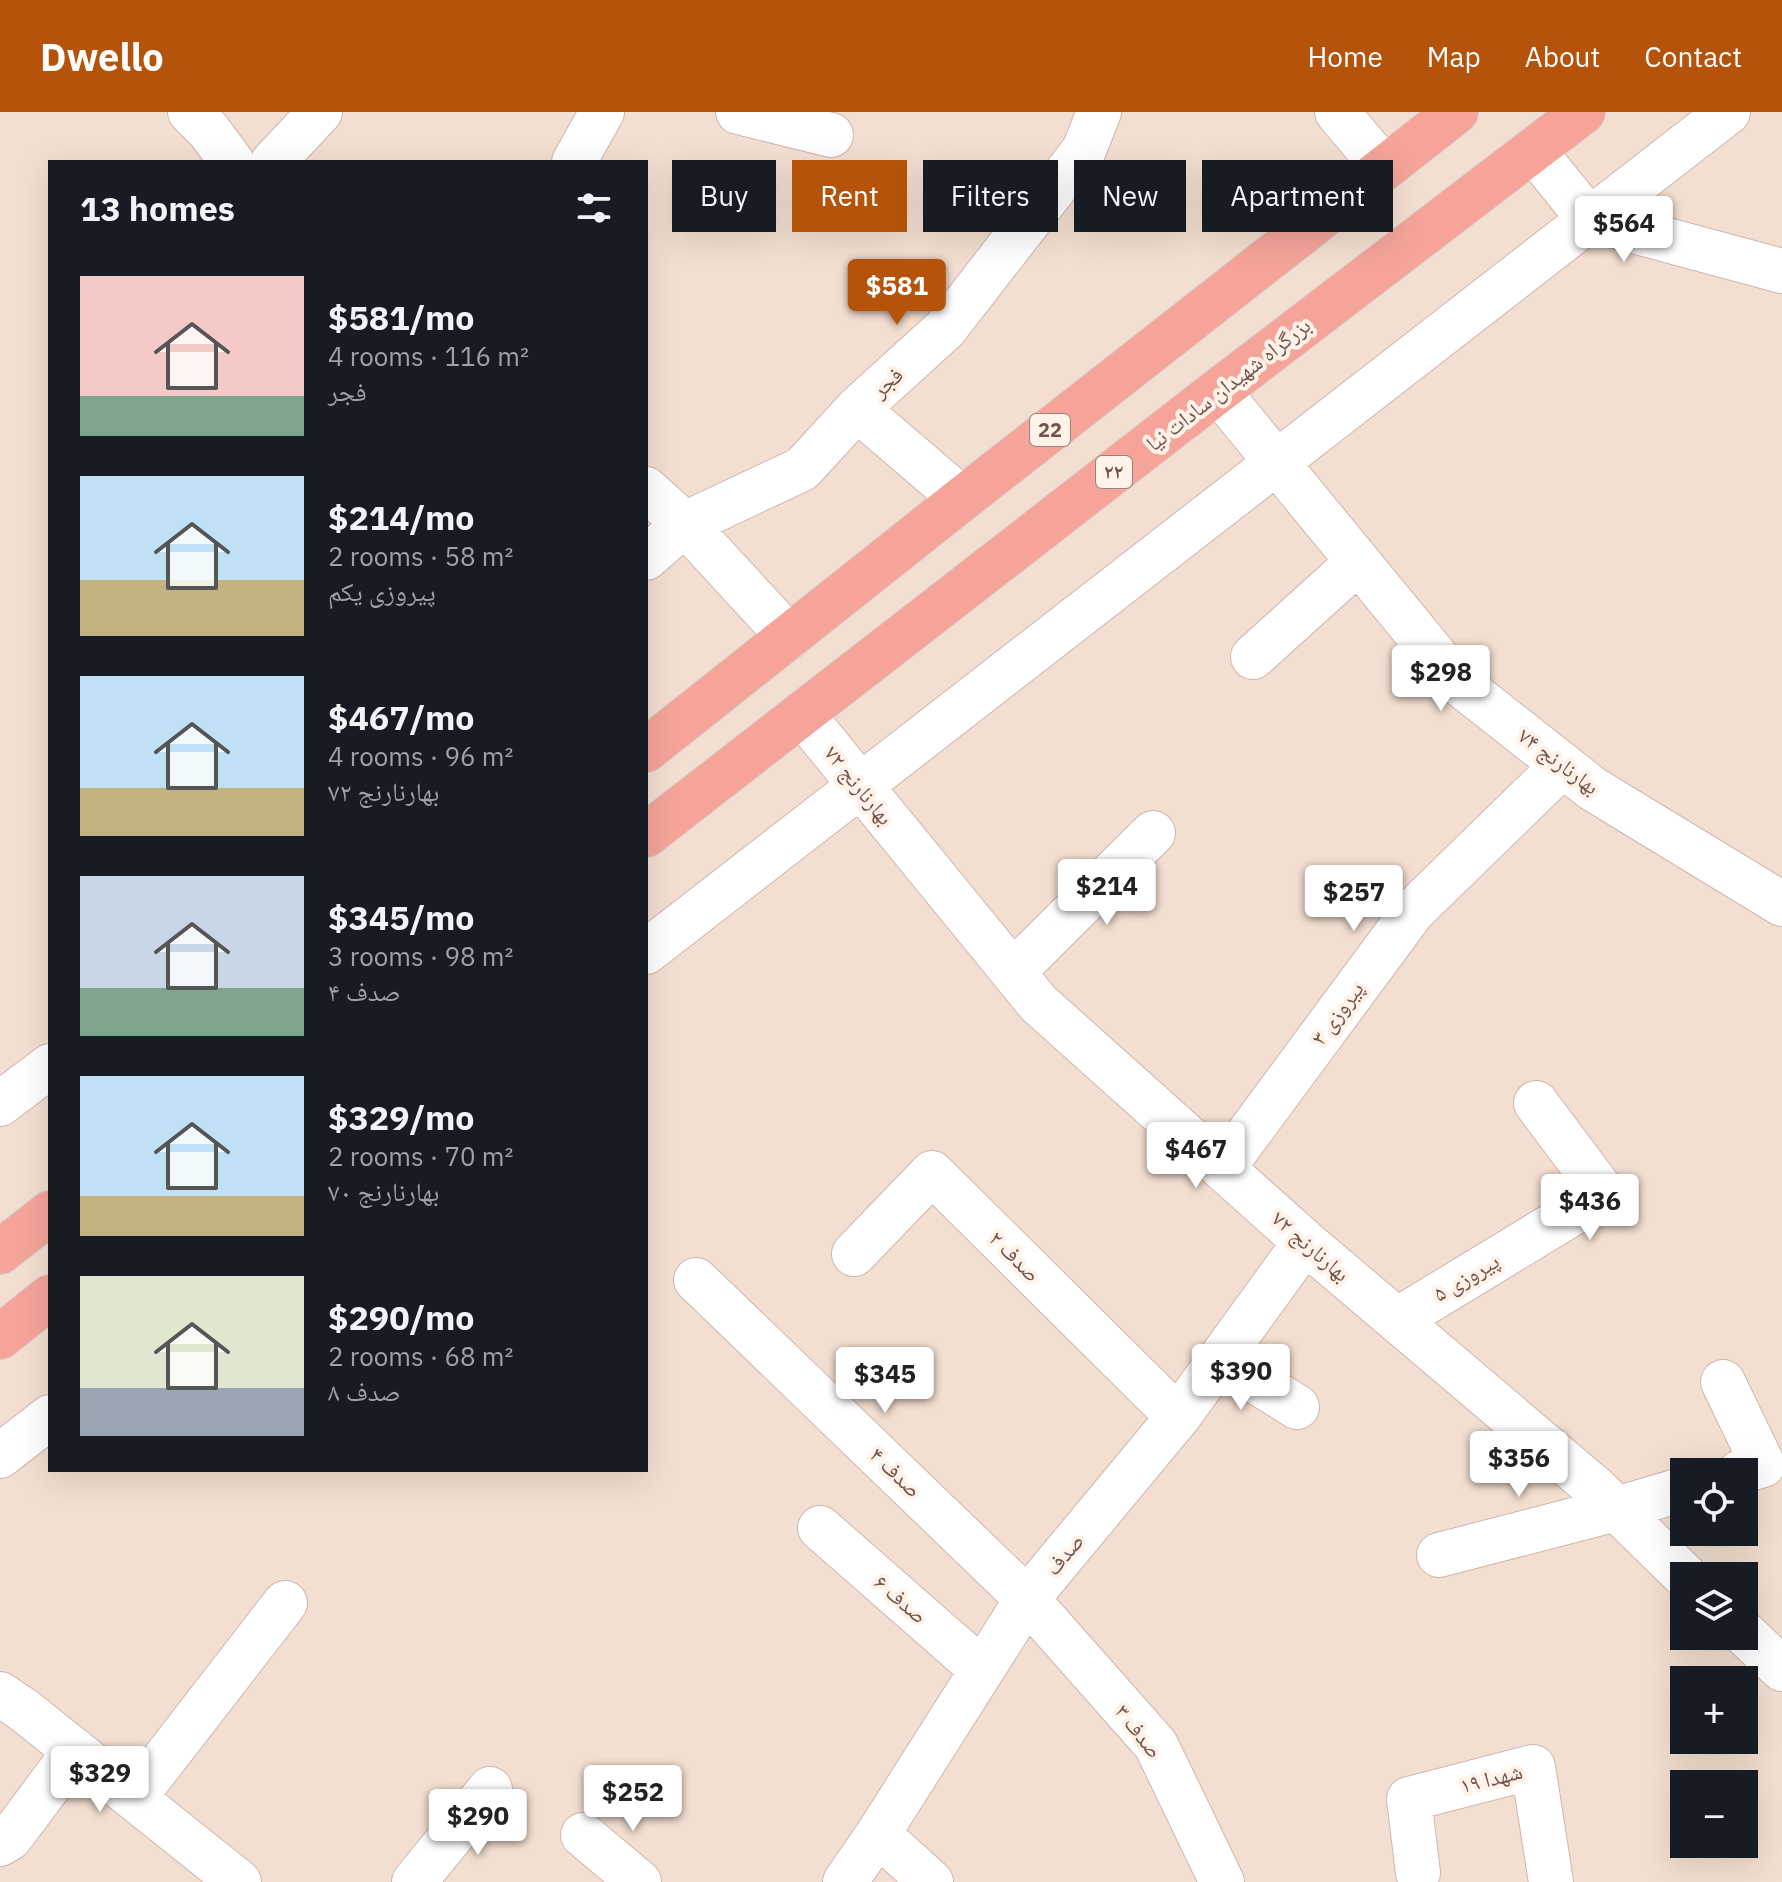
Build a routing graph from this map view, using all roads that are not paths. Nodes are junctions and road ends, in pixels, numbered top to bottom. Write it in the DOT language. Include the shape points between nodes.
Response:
graph roads {
  1 [pos="190,112"];
  2 [pos="320,112"];
  3 [pos="602,112"];
  4 [pos="738,112"];
  5 [pos="1099,112"];
  6 [pos="1337,112"];
  7 [pos="1456,112"];
  8 [pos="1583,112"];
  9 [pos="1728,112"];
  10 [pos="831,135"];
  11 [pos="1534,151"];
  12 [pos="231,160"];
  13 [pos="275,160"];
  14 [pos="575,160"];
  15 [pos="1377,160"];
  16 [pos="1393,161"];
  17 [pos="1589,219"];
  18 [pos="1302,232"];
  19 [pos="1782,271"];
  20 [pos="1218,391"];
  21 [pos="857,409"];
  22 [pos="1276,463"];
  23 [pos="648,491"];
  24 [pos="962,499"];
  25 [pos="685,524"];
  26 [pos="648,556"];
  27 [pos="1358,562"];
  28 [pos="789,637"];
  29 [pos="1253,657"];
  30 [pos="802,714"];
  31 [pos="648,748"];
  32 [pos="1563,765"];
  33 [pos="860,786"];
  34 [pos="648,833"];
  35 [pos="1153,833"];
  36 [pos="1782,904"];
  37 [pos="648,950"];
  38 [pos="1013,972"];
  39 [pos="48,1068"];
  40 [pos="1536,1103"];
  41 [pos="0,1104"];
  42 [pos="1223,1168"];
  43 [pos="48,1215"];
  44 [pos="1305,1242"];
  45 [pos="0,1252"];
  46 [pos="854,1254"];
  47 [pos="696,1280"];
  48 [pos="48,1299"];
  49 [pos="1397,1320"];
  50 [pos="0,1337"];
  51 [pos="1220,1359"];
  52 [pos="1723,1382"];
  53 [pos="1297,1407"];
  54 [pos="1178,1417"];
  55 [pos="48,1419"];
  56 [pos="0,1456"];
  57 [pos="1758,1467"];
  58 [pos="1670,1493"];
  59 [pos="1616,1509"];
  60 [pos="820,1528"];
  61 [pos="1439,1555"];
  62 [pos="1671,1562"];
  63 [pos="1027,1599"];
  64 [pos="285,1603"];
  65 [pos="1758,1646"];
  66 [pos="1782,1669"];
  67 [pos="982,1670"];
  68 [pos="0,1694"];
  69 [pos="75,1751"];
  70 [pos="490,1789"];
  71 [pos="134,1798"];
  72 [pos="878,1834"];
  73 [pos="583,1835"];
  74 [pos="0,1844"];
  75 [pos="1418,1873"];
  76 [pos="239,1882"];
  77 [pos="414,1882"];
  78 [pos="639,1882"];
  79 [pos="845,1882"];
  80 [pos="931,1882"];
  81 [pos="1222,1882"];
  82 [pos="1551,1882"];
  1 -- 12 [label="street"];
  2 -- 13 [label="street"];
  3 -- 14 [label="street"];
  4 -- 10 [label="street"];
  5 -- 21 [label="street, فجر" via="1084,150 945,329"];
  6 -- 15 [label="street"];
  7 -- 16 [label="highway, 22"];
  8 -- 11 [label="highway, بزرگراه شهیدان سادات نیا / ۲۲"];
  9 -- 17 [label="street"];
  11 -- 17 [label="street"];
  11 -- 20 [label="highway, بزرگراه شهیدان سادات نیا / ۲۲"];
  17 -- 19 [label="street"];
  17 -- 22 [label="street"];
  18 -- 24 [label="highway, 22"];
  20 -- 22 [label="street, بهارنارنج ۷۴"];
  20 -- 30 [label="highway, بزرگراه شهیدان سادات نیا / ۲۲"];
  21 -- 24 [label="street"];
  21 -- 25 [label="street, فجر" via="802,469"];
  22 -- 27 [label="street, بهارنارنج ۷۴"];
  22 -- 33 [label="street"];
  23 -- 25 [label="street"];
  24 -- 28 [label="highway, 22"];
  25 -- 26 [label="street, فجر"];
  25 -- 28 [label="street"];
  27 -- 29 [label="street"];
  27 -- 32 [label="street, بهارنارنج ۷۴" via="1456,681"];
  28 -- 31 [label="highway, 22"];
  30 -- 33 [label="street, بهارنارنج ۷۲"];
  30 -- 34 [label="highway, بزرگراه شهیدان سادات نیا / ۲۲"];
  32 -- 36 [label="street, بهارنارنج ۷۴" via="1593,789"];
  32 -- 42 [label="street, پیروزی ۳" via="1413,911"];
  33 -- 37 [label="street"];
  33 -- 38 [label="street, بهارنارنج ۷۲"];
  35 -- 38 [label="street"];
  38 -- 42 [label="street, بهارنارنج ۷۲" via="1038,1003"];
  39 -- 41 [label="street"];
  40 -- 49 [label="street, پیروزی ۵" via="1604,1194"];
  42 -- 44 [label="street, بهارنارنج ۷۲"];
  43 -- 45 [label="highway"];
  44 -- 49 [label="street, بهارنارنج ۷۲"];
  44 -- 51 [label="street, صدف"];
  46 -- 54 [label="street, صدف ۲" via="932,1173"];
  47 -- 63 [label="street, صدف ۴"];
  48 -- 50 [label="highway"];
  49 -- 59 [label="street, بهارنارنج ۷۲"];
  51 -- 53 [label="street"];
  51 -- 54 [label="street, صدف"];
  52 -- 57 [label="street" via="1763,1465"];
  54 -- 63 [label="street, صدف"];
  55 -- 56 [label="street"];
  58 -- 59 [label="street"];
  59 -- 61 [label="street"];
  59 -- 62 [label="street, بهارنارنج ۷۲"];
  60 -- 67 [label="street, صدف ۶"];
  63 -- 67 [label="street, صدف"];
  63 -- 81 [label="street, صدف ۳" via="1156,1745"];
  64 -- 71 [label="street"];
  65 -- 66 [label="street"];
  67 -- 72 [label="street, صدف"];
  68 -- 69 [label="street"];
  69 -- 71 [label="street"];
  69 -- 74 [label="street" via="10,1838"];
  70 -- 77 [label="street"];
  71 -- 76 [label="street"];
  72 -- 79 [label="street, صدف"];
  72 -- 80 [label="street"];
  73 -- 78 [label="street"];
  75 -- 82 [label="street, شهدا ۱۹" via="1409,1799 1533,1767"];
}
